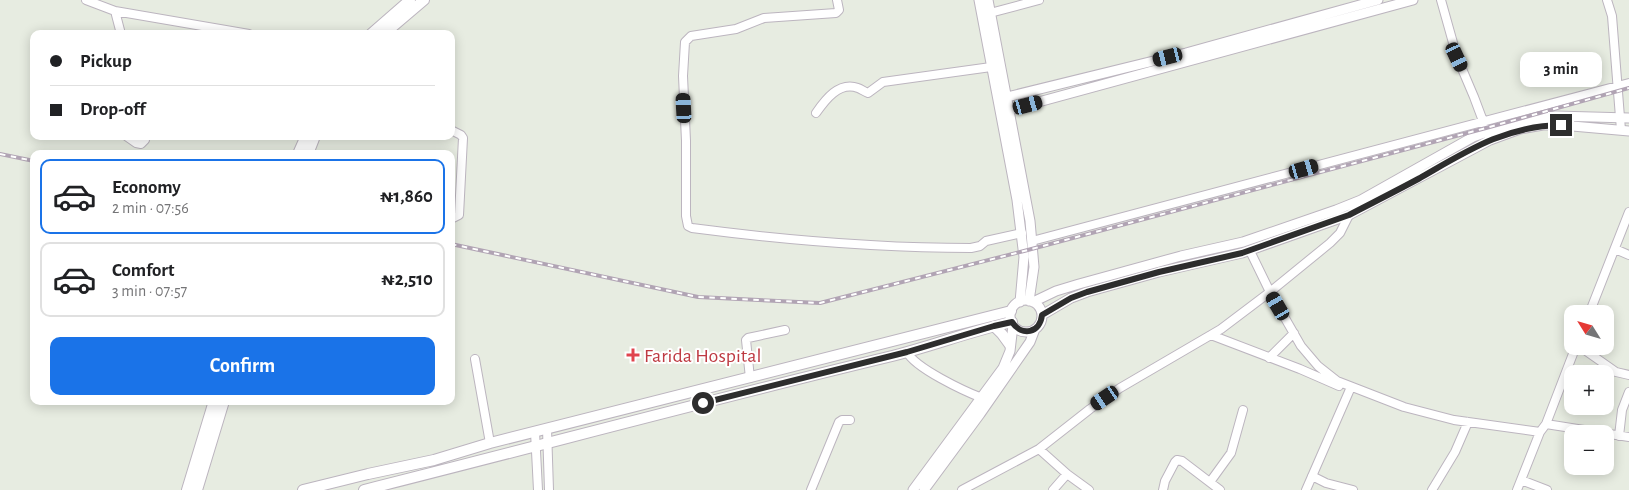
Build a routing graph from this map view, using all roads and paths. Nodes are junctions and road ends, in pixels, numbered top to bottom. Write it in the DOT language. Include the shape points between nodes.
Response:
graph roads {
  1 [pos="86,0"];
  2 [pos="410,0"];
  3 [pos="424,0"];
  4 [pos="837,0"];
  5 [pos="979,0"];
  6 [pos="988,0"];
  7 [pos="1039,0"];
  8 [pos="1378,0"];
  9 [pos="1413,0"];
  10 [pos="1440,0"];
  11 [pos="1607,0"];
  12 [pos="115,11"];
  13 [pos="990,13"];
  14 [pos="120,30"];
  15 [pos="226,30"];
  16 [pos="376,30"];
  17 [pos="389,30"];
  18 [pos="991,67"];
  19 [pos="1629,83"];
  20 [pos="1618,86"];
  21 [pos="1007,97"];
  22 [pos="1009,110"];
  23 [pos="816,113"];
  24 [pos="1625,117"];
  25 [pos="1483,121"];
  26 [pos="1625,131"];
  27 [pos="455,132"];
  28 [pos="1489,136"];
  29 [pos="132,140"];
  30 [pos="145,140"];
  31 [pos="1629,212"];
  32 [pos="1349,215"];
  33 [pos="455,217"];
  34 [pos="1022,233"];
  35 [pos="1032,241"];
  36 [pos="1614,249"];
  37 [pos="1250,251"];
  38 [pos="1629,255"];
  39 [pos="1270,292"];
  40 [pos="1020,302"];
  41 [pos="1031,302"];
  42 [pos="1592,305"];
  43 [pos="1011,311"];
  44 [pos="1042,315"];
  45 [pos="1012,324"];
  46 [pos="994,326"];
  47 [pos="1035,329"];
  48 [pos="786,330"];
  49 [pos="1294,333"];
  50 [pos="1211,335"];
  51 [pos="1010,344"];
  52 [pos="907,352"];
  53 [pos="1574,355"];
  54 [pos="1591,355"];
  55 [pos="1269,358"];
  56 [pos="475,359"];
  57 [pos="1629,375"];
  58 [pos="750,378"];
  59 [pos="1350,389"];
  60 [pos="1629,392"];
  61 [pos="982,398"];
  62 [pos="213,405"];
  63 [pos="223,405"];
  64 [pos="1243,410"];
  65 [pos="850,420"];
  66 [pos="1468,422"];
  67 [pos="1546,424"];
  68 [pos="547,429"];
  69 [pos="535,432"];
  70 [pos="1540,432"];
  71 [pos="1618,436"];
  72 [pos="1629,437"];
  73 [pos="490,443"];
  74 [pos="548,443"];
  75 [pos="537,446"];
  76 [pos="1039,449"];
  77 [pos="1068,474"];
  78 [pos="1312,476"];
  79 [pos="1521,480"];
  80 [pos="1210,482"];
  81 [pos="200,487"];
  82 [pos="187,490"];
  83 [pos="303,490"];
  84 [pos="364,490"];
  85 [pos="538,490"];
  86 [pos="549,490"];
  87 [pos="811,490"];
  88 [pos="913,490"];
  89 [pos="924,490"];
  90 [pos="962,490"];
  91 [pos="1053,490"];
  92 [pos="1089,490"];
  93 [pos="1163,490"];
  94 [pos="1220,490"];
  95 [pos="1306,490"];
  96 [pos="1353,490"];
  97 [pos="1432,490"];
  98 [pos="1517,490"];
  99 [pos="1547,490"];
  1 -- 12 [label="street"];
  2 -- 16 [label="main road"];
  3 -- 17 [label="main road"];
  4 -- 34 [label="street" via="839,10 836,13 764,18 736,29 691,36 685,42 683,76 688,226 772,239 911,248 971,248"];
  5 -- 18 [label="street"];
  6 -- 13 [label="street"];
  7 -- 13 [label="street"];
  8 -- 21 [label="street"];
  9 -- 22 [label="street"];
  10 -- 25 [label="street" via="1457,57"];
  11 -- 20 [label="street" via="1612,16"];
  12 -- 14 [label="street"];
  12 -- 15 [label="street"];
  13 -- 21 [label="street"];
  18 -- 23 [label="street" via="883,82 868,93 848,87 827,97"];
  18 -- 34 [label="street"];
  19 -- 20 [label="street"];
  20 -- 24 [label="street"];
  20 -- 25 [label="street"];
  21 -- 22 [label="street"];
  22 -- 35 [label="street"];
  24 -- 26 [label="street"];
  24 -- 28 [label="street" via="1556,116 1514,123"];
  25 -- 28 [label="street"];
  25 -- 35 [label="street"];
  26 -- 28 [label="street" via="1543,125"];
  27 -- 33 [label="street" via="463,138 460,215"];
  28 -- 32 [label="street"];
  28 -- 41 [label="street" via="1462,143 1336,210 1243,242 1079,284"];
  29 -- 30 [label="street" via="142,144"];
  31 -- 36 [label="street"];
  32 -- 37 [label="street"];
  32 -- 39 [label="street" via="1340,233 1330,243"];
  34 -- 40 [label="street" via="1024,257"];
  35 -- 41 [label="street"];
  36 -- 38 [label="street"];
  36 -- 42 [label="street"];
  37 -- 39 [label="street"];
  37 -- 44 [label="street" via="1087,292"];
  39 -- 49 [label="street"];
  39 -- 50 [label="street"];
  40 -- 41 [label="street"];
  40 -- 43 [label="street"];
  41 -- 44 [label="street"];
  43 -- 45 [label="street"];
  43 -- 58 [label="main road"];
  44 -- 47 [label="street"];
  45 -- 46 [label="main road"];
  45 -- 47 [label="street" via="1023,332"];
  45 -- 51 [label="street"];
  46 -- 51 [label="main road"];
  46 -- 52 [label="main road"];
  47 -- 89 [label="street" via="1030,342"];
  48 -- 58 [label="street" via="746,340"];
  49 -- 55 [label="street"];
  49 -- 59 [label="street" via="1318,366"];
  50 -- 55 [label="street"];
  50 -- 76 [label="street" via="1120,388"];
  51 -- 61 [label="street" via="1007,360"];
  52 -- 61 [label="street" via="922,368"];
  52 -- 74 [label="main road"];
  53 -- 67 [label="street"];
  54 -- 57 [label="street" via="1616,372"];
  55 -- 59 [label="street"];
  56 -- 73 [label="street"];
  58 -- 68 [label="main road"];
  59 -- 66 [label="street" via="1404,407"];
  59 -- 78 [label="street"];
  60 -- 71 [label="street"];
  61 -- 88 [label="street"];
  62 -- 82 [label="main road"];
  63 -- 81 [label="main road"];
  64 -- 80 [label="street" via="1231,453"];
  65 -- 87 [label="street" via="839,422"];
  66 -- 70 [label="street"];
  66 -- 97 [label="street" via="1456,452"];
  67 -- 70 [label="street"];
  67 -- 71 [label="street"];
  68 -- 69 [label="main road"];
  68 -- 74 [label="street"];
  69 -- 73 [label="main road"];
  69 -- 75 [label="street"];
  70 -- 79 [label="street"];
  71 -- 72 [label="street"];
  73 -- 83 [label="main road" via="434,460"];
  74 -- 75 [label="main road"];
  74 -- 86 [label="street"];
  75 -- 84 [label="main road"];
  75 -- 85 [label="street"];
  76 -- 77 [label="street"];
  76 -- 90 [label="street"];
  77 -- 91 [label="street"];
  77 -- 92 [label="street"];
  78 -- 95 [label="street"];
  78 -- 96 [label="street"];
  79 -- 98 [label="street"];
  79 -- 99 [label="street"];
  80 -- 93 [label="street" via="1177,460"];
  80 -- 94 [label="street"];
}
